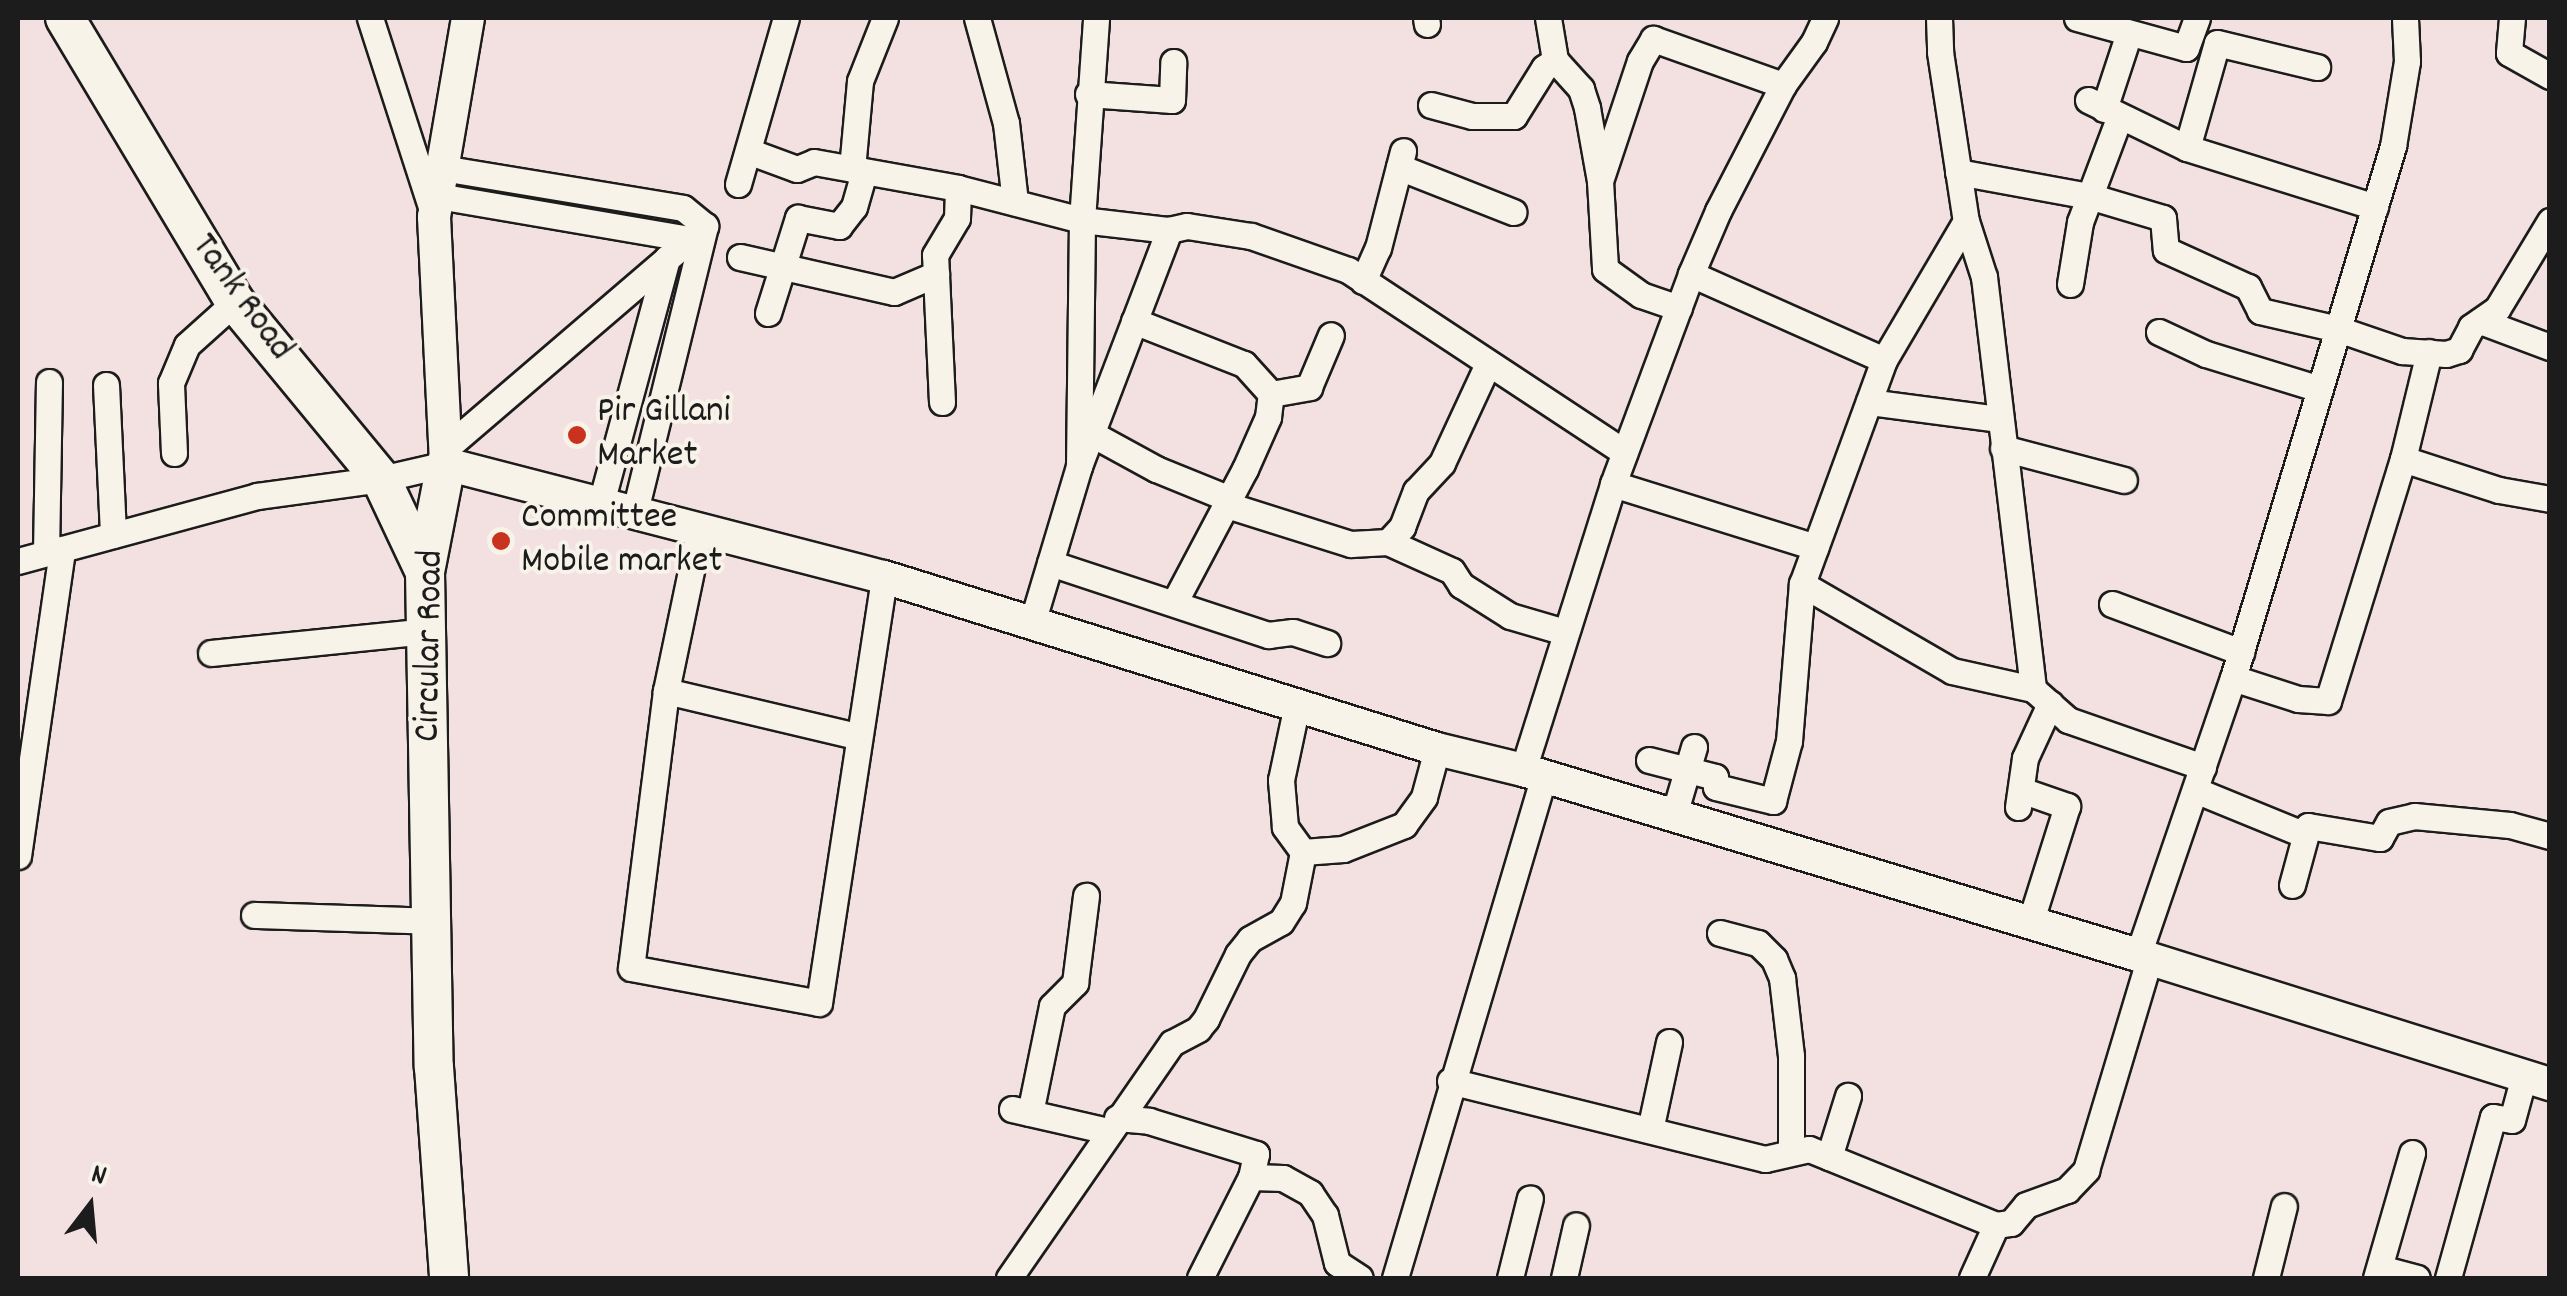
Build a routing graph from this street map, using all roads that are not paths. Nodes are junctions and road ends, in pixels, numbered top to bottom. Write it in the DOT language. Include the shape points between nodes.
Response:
graph roads {
  1 [pos="64,18"];
  2 [pos="370,18"];
  3 [pos="468,18"];
  4 [pos="786,18"];
  5 [pos="884,18"];
  6 [pos="977,18"];
  7 [pos="1096,18"];
  8 [pos="1548,18"];
  9 [pos="1825,18"];
  10 [pos="1939,18"];
  11 [pos="2077,18"];
  12 [pos="2197,18"];
  13 [pos="2405,18"];
  14 [pos="2512,18"];
  15 [pos="2129,33"];
  16 [pos="1556,60"];
  17 [pos="1173,62"];
  18 [pos="2317,68"];
  19 [pos="2550,76"];
  20 [pos="1783,85"];
  21 [pos="1088,94"];
  22 [pos="1431,105"];
  23 [pos="2104,109"];
  24 [pos="2187,148"];
  25 [pos="748,151"];
  26 [pos="858,170"];
  27 [pos="1958,172"];
  28 [pos="1600,181"];
  29 [pos="738,184"];
  30 [pos="958,188"];
  31 [pos="438,194"];
  32 [pos="2089,196"];
  33 [pos="1015,202"];
  34 [pos="2374,207"];
  35 [pos="1513,212"];
  36 [pos="1082,220"];
  37 [pos="2550,220"];
  38 [pos="1966,221"];
  39 [pos="1168,230"];
  40 [pos="697,232"];
  41 [pos="740,257"];
  42 [pos="667,258"];
  43 [pos="781,266"];
  44 [pos="936,274"];
  45 [pos="1692,274"];
  46 [pos="1363,280"];
  47 [pos="2070,284"];
  48 [pos="235,302"];
  49 [pos="1678,308"];
  50 [pos="768,313"];
  51 [pos="1134,321"];
  52 [pos="2483,322"];
  53 [pos="2338,329"];
  54 [pos="2159,332"];
  55 [pos="1330,335"];
  56 [pos="2550,347"];
  57 [pos="2430,352"];
  58 [pos="1884,360"];
  59 [pos="1487,366"];
  60 [pos="49,382"];
  61 [pos="106,385"];
  62 [pos="2320,389"];
  63 [pos="1271,394"];
  64 [pos="942,402"];
  65 [pos="1869,402"];
  66 [pos="1999,419"];
  67 [pos="1092,434"];
  68 [pos="2004,448"];
  69 [pos="1624,452"];
  70 [pos="174,453"];
  71 [pos="446,456"];
  72 [pos="2403,459"];
  73 [pos="1080,466"];
  74 [pos="381,479"];
  75 [pos="2124,480"];
  76 [pos="1612,484"];
  77 [pos="2550,499"];
  78 [pos="1229,502"];
  79 [pos="601,503"];
  80 [pos="635,512"];
  81 [pos="700,528"];
  82 [pos="113,535"];
  83 [pos="1388,542"];
  84 [pos="1815,547"];
  85 [pos="54,551"];
  86 [pos="18,561"];
  87 [pos="1050,564"];
  88 [pos="425,572"];
  89 [pos="884,577"];
  90 [pos="1802,584"];
  91 [pos="1174,603"];
  92 [pos="2112,604"];
  93 [pos="1032,623"];
  94 [pos="426,632"];
  95 [pos="1565,632"];
  96 [pos="1327,643"];
  97 [pos="2240,652"];
  98 [pos="211,653"];
  99 [pos="2233,678"];
  100 [pos="666,691"];
  101 [pos="2041,696"];
  102 [pos="1297,705"];
  103 [pos="857,736"];
  104 [pos="1437,749"];
  105 [pos="1691,759"];
  106 [pos="1649,760"];
  107 [pos="1533,774"];
  108 [pos="2199,778"];
  109 [pos="1753,796"];
  110 [pos="1673,818"];
  111 [pos="2305,835"];
  112 [pos="2550,836"];
  113 [pos="1742,839"];
  114 [pos="1303,852"];
  115 [pos="18,856"];
  116 [pos="2292,885"];
  117 [pos="1086,896"];
  118 [pos="254,915"];
  119 [pos="432,921"];
  120 [pos="2030,923"];
  121 [pos="1720,933"];
  122 [pos="2144,957"];
  123 [pos="1669,1042"];
  124 [pos="2542,1078"];
  125 [pos="1450,1081"];
  126 [pos="1848,1096"];
  127 [pos="1112,1124"];
  128 [pos="1650,1130"];
  129 [pos="1791,1151"];
  130 [pos="2412,1153"];
  131 [pos="1830,1157"];
  132 [pos="1250,1177"];
  133 [pos="1530,1198"];
  134 [pos="2284,1206"];
  135 [pos="1996,1224"];
  136 [pos="1576,1225"];
  137 [pos="2378,1273"];
  138 [pos="449,1278"];
  139 [pos="1008,1278"];
  140 [pos="1200,1278"];
  141 [pos="1360,1278"];
  142 [pos="1395,1278"];
  143 [pos="1510,1278"];
  144 [pos="1564,1278"];
  145 [pos="1972,1278"];
  146 [pos="2266,1278"];
  147 [pos="2417,1278"];
  148 [pos="2448,1278"];
  1 -- 48 [label="highway, Tank Road"];
  2 -- 31 [label="street"];
  3 -- 31 [label="main road, Circular Road"];
  4 -- 25 [label="street"];
  5 -- 26 [label="street" via="860,81"];
  6 -- 33 [label="street" via="1006,123"];
  7 -- 21 [label="street"];
  8 -- 16 [label="street"];
  9 -- 20 [label="street"];
  10 -- 27 [label="street"];
  11 -- 15 [label="street"];
  12 -- 15 [label="street" via="2186,48"];
  13 -- 34 [label="street" via="2398,112"];
  14 -- 19 [label="street" via="2509,54"];
  15 -- 23 [label="street"];
  16 -- 22 [label="street" via="1514,116 1472,116"];
  16 -- 28 [label="street" via="1581,89"];
  17 -- 21 [label="street" via="1172,100"];
  18 -- 24 [label="street" via="2218,43"];
  20 -- 28 [label="street" via="1653,39"];
  20 -- 45 [label="street"];
  21 -- 36 [label="street"];
  23 -- 24 [label="street"];
  23 -- 32 [label="street"];
  24 -- 34 [label="street"];
  25 -- 26 [label="street" via="797,169 814,162"];
  25 -- 29 [label="street"];
  26 -- 30 [label="street"];
  26 -- 43 [label="street" via="854,206 839,226 798,218"];
  27 -- 32 [label="street"];
  27 -- 38 [label="street"];
  28 -- 49 [label="street" via="1606,269 1640,295"];
  30 -- 33 [label="street"];
  30 -- 44 [label="street" via="957,218 936,255"];
  31 -- 40 [label="street"];
  31 -- 71 [label="main road, Circular Road"];
  32 -- 47 [label="street"];
  32 -- 53 [label="street" via="2163,218 2166,250 2248,287 2260,311"];
  33 -- 36 [label="street"];
  34 -- 53 [label="street"];
  35 -- 46 [label="street" via="1401,159"];
  36 -- 39 [label="street"];
  36 -- 73 [label="street"];
  37 -- 52 [label="street"];
  38 -- 58 [label="street"];
  38 -- 66 [label="street" via="1984,277"];
  39 -- 46 [label="street" via="1188,226 1250,236"];
  39 -- 51 [label="street"];
  40 -- 42 [label="street"];
  40 -- 80 [label="street"];
  41 -- 43 [label="street"];
  42 -- 71 [label="street"];
  42 -- 79 [label="street"];
  43 -- 44 [label="street" via="894,292"];
  43 -- 50 [label="street"];
  44 -- 64 [label="street"];
  45 -- 49 [label="street"];
  45 -- 58 [label="street"];
  46 -- 59 [label="street"];
  48 -- 70 [label="street" via="187,345 171,383"];
  48 -- 74 [label="highway, Tank Road"];
  49 -- 69 [label="street"];
  51 -- 63 [label="street" via="1244,364"];
  51 -- 67 [label="street"];
  52 -- 56 [label="street"];
  52 -- 57 [label="street" via="2471,327 2459,350"];
  53 -- 57 [label="street" via="2402,351"];
  53 -- 62 [label="street"];
  54 -- 62 [label="street" via="2206,354"];
  55 -- 63 [label="street" via="1309,388"];
  57 -- 72 [label="street"];
  58 -- 65 [label="street"];
  59 -- 69 [label="street"];
  59 -- 83 [label="street" via="1442,462 1416,491 1402,527"];
  60 -- 85 [label="street"];
  61 -- 82 [label="street"];
  62 -- 97 [label="street"];
  63 -- 78 [label="street" via="1268,417"];
  65 -- 66 [label="street"];
  65 -- 84 [label="street"];
  66 -- 68 [label="street"];
  67 -- 73 [label="street"];
  67 -- 78 [label="street"];
  68 -- 75 [label="street"];
  68 -- 101 [label="street"];
  69 -- 76 [label="street"];
  71 -- 74 [label="street"];
  71 -- 79 [label="main road"];
  71 -- 88 [label="highway, Circular Road"];
  72 -- 77 [label="street"];
  72 -- 99 [label="street" via="2328,701 2298,699"];
  73 -- 87 [label="street"];
  74 -- 82 [label="street" via="257,496"];
  74 -- 88 [label="highway, Tank Road"];
  76 -- 84 [label="street"];
  76 -- 95 [label="street"];
  78 -- 83 [label="street" via="1351,544"];
  78 -- 91 [label="street"];
  79 -- 80 [label="main road"];
  80 -- 81 [label="main road"];
  81 -- 89 [label="main road"];
  81 -- 100 [label="street"];
  82 -- 85 [label="street"];
  83 -- 95 [label="street" via="1452,571 1461,585 1510,616"];
  84 -- 90 [label="street"];
  85 -- 86 [label="street"];
  85 -- 115 [label="street"];
  87 -- 91 [label="street"];
  87 -- 93 [label="street"];
  88 -- 94 [label="highway, Circular Road"];
  89 -- 93 [label="main road"];
  89 -- 103 [label="street"];
  90 -- 101 [label="street" via="1952,671"];
  90 -- 109 [label="street" via="1789,741 1772,801"];
  91 -- 96 [label="street" via="1268,635 1292,632"];
  92 -- 97 [label="street"];
  93 -- 102 [label="main road"];
  94 -- 98 [label="street"];
  94 -- 119 [label="highway, Circular Road"];
  95 -- 107 [label="street"];
  97 -- 99 [label="street"];
  99 -- 108 [label="street"];
  100 -- 103 [label="street"];
  100 -- 103 [label="street" via="632,968 820,1003"];
  101 -- 108 [label="street" via="2068,720"];
  101 -- 120 [label="street" via="2019,798 2067,806"];
  102 -- 104 [label="main road"];
  102 -- 114 [label="street" via="1281,780 1285,827"];
  104 -- 107 [label="main road"];
  104 -- 114 [label="street" via="1424,797 1404,826 1343,849"];
  105 -- 106 [label="street"];
  105 -- 109 [label="street" via="1716,786"];
  105 -- 110 [label="street"];
  107 -- 110 [label="main road"];
  107 -- 125 [label="street"];
  108 -- 111 [label="street"];
  108 -- 122 [label="street"];
  109 -- 113 [label="street"];
  110 -- 113 [label="main road"];
  111 -- 112 [label="street" via="2308,826 2380,838 2389,822 2414,816"];
  111 -- 116 [label="street"];
  113 -- 120 [label="main road"];
  114 -- 127 [label="street" via="1293,903 1280,922 1250,939 1206,1019 1172,1044"];
  117 -- 127 [label="street" via="1075,983 1052,1006 1021,1111"];
  118 -- 119 [label="street"];
  119 -- 138 [label="highway, Circular Road"];
  120 -- 122 [label="main road"];
  121 -- 129 [label="street" via="1758,944 1782,978"];
  122 -- 124 [label="main road"];
  122 -- 135 [label="street" via="2086,1170 2067,1190 2026,1205 2011,1223"];
  123 -- 128 [label="street"];
  124 -- 148 [label="street" via="2512,1120 2493,1118"];
  125 -- 128 [label="street"];
  125 -- 142 [label="street"];
  126 -- 131 [label="street"];
  127 -- 132 [label="street" via="1149,1121 1256,1154"];
  127 -- 139 [label="street"];
  128 -- 129 [label="street" via="1764,1158"];
  129 -- 131 [label="street"];
  130 -- 137 [label="street"];
  131 -- 135 [label="street"];
  132 -- 140 [label="street"];
  132 -- 141 [label="street" via="1283,1178 1310,1193 1325,1215 1337,1263"];
  133 -- 143 [label="street"];
  134 -- 146 [label="street"];
  135 -- 145 [label="street"];
  136 -- 144 [label="street"];
  137 -- 147 [label="street"];
}
